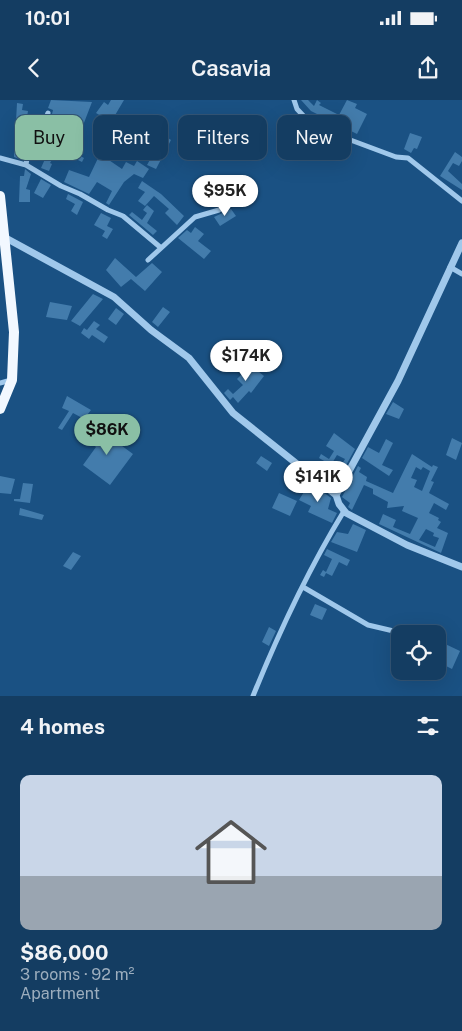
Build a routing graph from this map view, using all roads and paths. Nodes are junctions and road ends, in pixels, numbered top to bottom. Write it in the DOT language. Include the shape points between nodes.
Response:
graph roads {
  1 [pos="294,100"];
  2 [pos="48,113"];
  3 [pos="0,158"];
  4 [pos="26,165"];
  5 [pos="0,196"];
  6 [pos="462,201"];
  7 [pos="219,210"];
  8 [pos="4,237"];
  9 [pos="462,243"];
  10 [pos="160,247"];
  11 [pos="148,260"];
  12 [pos="450,267"];
  13 [pos="462,274"];
  14 [pos="12,380"];
  15 [pos="0,383"];
  16 [pos="0,409"];
  17 [pos="336,495"];
  18 [pos="344,510"];
  19 [pos="462,567"];
  20 [pos="303,587"];
  21 [pos="391,630"];
  22 [pos="253,696"];
  1 -- 6 [label="street" via="297,109 313,126 396,157 408,158"];
  2 -- 4 [label="street" via="29,145"];
  3 -- 4 [label="street"];
  4 -- 10 [label="street" via="123,216"];
  5 -- 8 [label="highway"];
  7 -- 10 [label="street" via="195,217"];
  8 -- 14 [label="highway" via="14,332"];
  8 -- 17 [label="street" via="114,297 151,330 190,358 233,413"];
  9 -- 12 [label="street"];
  10 -- 11 [label="street"];
  12 -- 13 [label="street"];
  12 -- 17 [label="street" via="398,381"];
  14 -- 15 [label="street"];
  14 -- 16 [label="highway"];
  17 -- 18 [label="street"];
  18 -- 19 [label="street" via="407,545"];
  18 -- 20 [label="street"];
  20 -- 21 [label="street" via="368,625"];
  20 -- 22 [label="street" via="275,642"];
}
